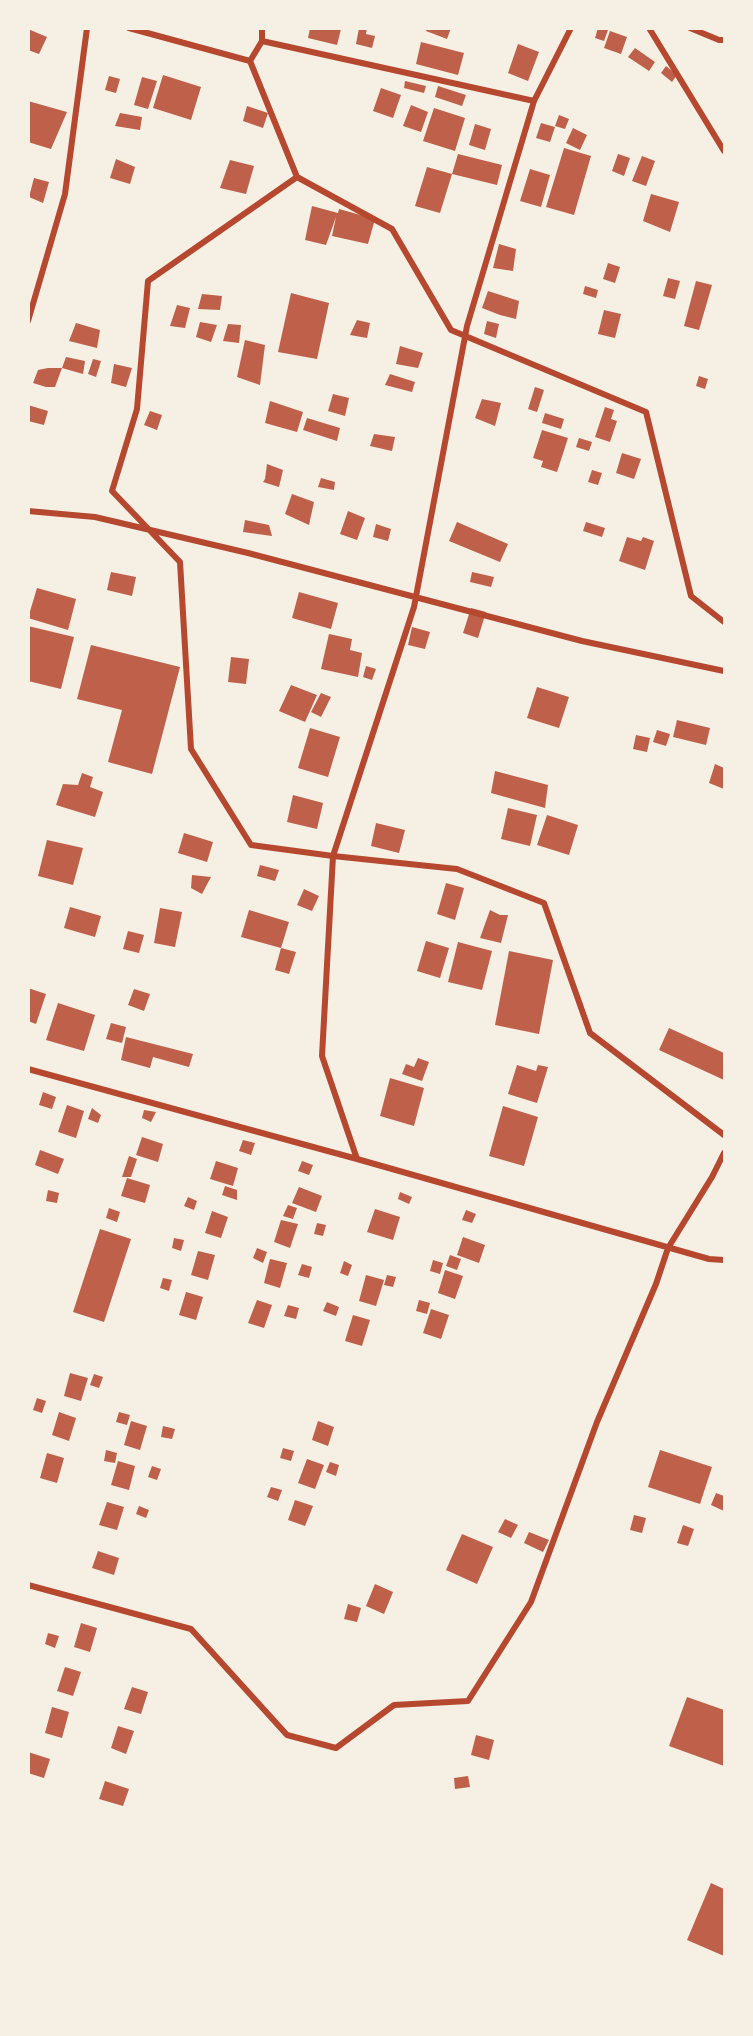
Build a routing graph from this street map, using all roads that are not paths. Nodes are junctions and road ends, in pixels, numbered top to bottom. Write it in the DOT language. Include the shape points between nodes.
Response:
graph roads {
  1 [pos="87,28"];
  2 [pos="129,28"];
  3 [pos="262,28"];
  4 [pos="571,28"];
  5 [pos="649,28"];
  6 [pos="690,28"];
  7 [pos="724,40"];
  8 [pos="262,41"];
  9 [pos="250,61"];
  10 [pos="534,101"];
  11 [pos="724,151"];
  12 [pos="297,177"];
  13 [pos="28,321"];
  14 [pos="465,336"];
  15 [pos="28,511"];
  16 [pos="149,530"];
  17 [pos="416,597"];
  18 [pos="724,622"];
  19 [pos="724,671"];
  20 [pos="333,856"];
  21 [pos="28,1069"];
  22 [pos="724,1135"];
  23 [pos="724,1153"];
  24 [pos="357,1159"];
  25 [pos="668,1248"];
  26 [pos="724,1260"];
  27 [pos="28,1585"];
  1 -- 13 [label="street" via="65,194"];
  2 -- 9 [label="street"];
  3 -- 8 [label="street"];
  4 -- 10 [label="street"];
  5 -- 11 [label="street"];
  6 -- 7 [label="street"];
  8 -- 9 [label="street"];
  8 -- 10 [label="street"];
  9 -- 12 [label="street"];
  10 -- 14 [label="street"];
  12 -- 14 [label="street" via="392,229 452,330"];
  12 -- 16 [label="street" via="148,282 137,409 112,491"];
  14 -- 17 [label="street"];
  14 -- 18 [label="street" via="646,412 691,596"];
  15 -- 16 [label="street" via="95,517"];
  16 -- 17 [label="street"];
  16 -- 20 [label="street" via="180,562 191,749 251,845"];
  17 -- 19 [label="street" via="582,641"];
  17 -- 20 [label="street"];
  20 -- 22 [label="street" via="457,869 544,903 590,1033"];
  20 -- 24 [label="street" via="322,1056"];
  21 -- 24 [label="street"];
  23 -- 25 [label="street"];
  24 -- 25 [label="street"];
  25 -- 26 [label="street"];
  25 -- 27 [label="street" via="597,1422 531,1602 468,1701 394,1705 336,1748 287,1735 191,1629"];
}
